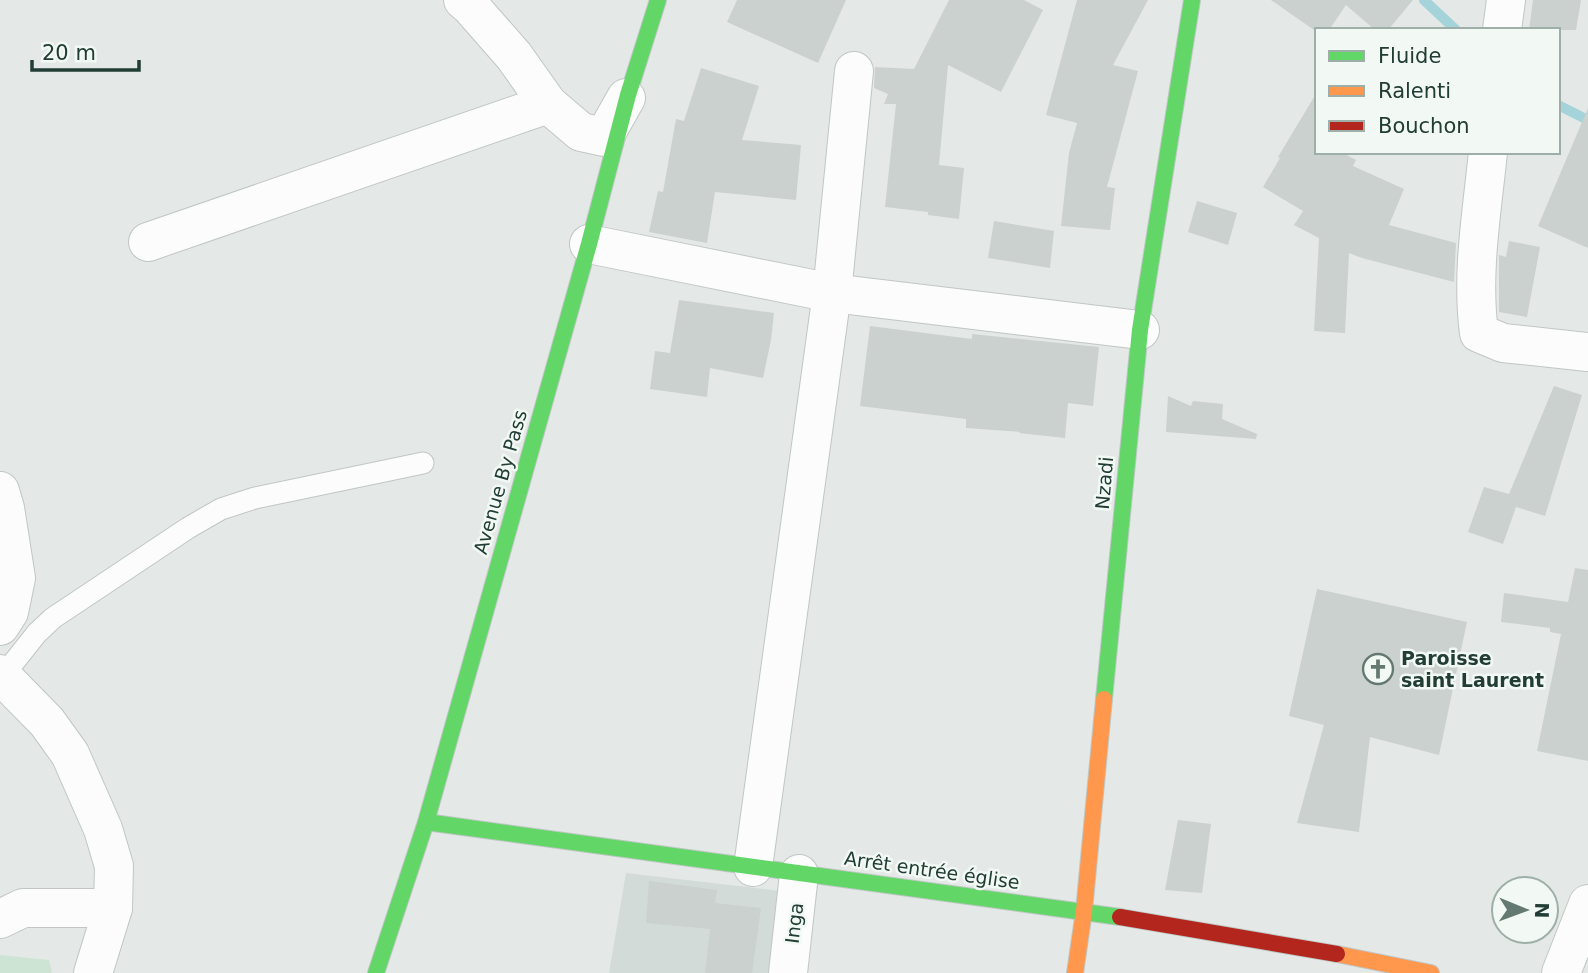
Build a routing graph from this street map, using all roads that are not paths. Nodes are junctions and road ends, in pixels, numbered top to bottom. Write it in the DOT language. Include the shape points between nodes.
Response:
graph roads {
  1 [pos="463,0"];
  2 [pos="657,0"];
  3 [pos="1192,0"];
  4 [pos="1506,0"];
  5 [pos="1502,28"];
  6 [pos="854,71"];
  7 [pos="628,95"];
  8 [pos="548,104"];
  9 [pos="1488,154"];
  10 [pos="148,242"];
  11 [pos="589,244"];
  12 [pos="832,293"];
  13 [pos="1140,330"];
  14 [pos="1588,352"];
  15 [pos="423,463"];
  16 [pos="0,491"];
  17 [pos="0,626"];
  18 [pos="1,675"];
  19 [pos="426,822"];
  20 [pos="753,867"];
  21 [pos="799,874"];
  22 [pos="1588,904"];
  23 [pos="113,908"];
  24 [pos="1084,911"];
  25 [pos="0,919"];
  26 [pos="1349,964"];
  27 [pos="93,973"];
  28 [pos="376,973"];
  29 [pos="788,973"];
  30 [pos="1076,973"];
  31 [pos="1431,973"];
  32 [pos="1561,973"];
  1 -- 8 [label="street" via="514,56"];
  2 -- 7 [label="main road, Avenue By Pass"];
  3 -- 13 [label="main road, Nzadi"];
  4 -- 5 [label="street"];
  6 -- 12 [label="street"];
  7 -- 8 [label="street" via="604,137 581,132"];
  7 -- 11 [label="main road, Avenue By Pass"];
  8 -- 10 [label="street"];
  9 -- 14 [label="street" via="1477,256 1479,333 1503,343"];
  11 -- 12 [label="street"];
  11 -- 19 [label="main road, Avenue By Pass"];
  12 -- 13 [label="street"];
  12 -- 20 [label="street"];
  13 -- 24 [label="main road, Nzadi"];
  15 -- 18 [label="lane" via="221,509 53,618"];
  16 -- 17 [label="street" via="16,578 9,612"];
  18 -- 23 [label="street" via="47,722 70,754 114,866"];
  19 -- 20 [label="main road, Arrêt entrée église"];
  19 -- 28 [label="main road, Avenue By Pass"];
  20 -- 21 [label="main road, Arrêt entrée église"];
  21 -- 24 [label="main road, Arrêt entrée église"];
  21 -- 29 [label="street, Inga"];
  22 -- 32 [label="street"];
  23 -- 25 [label="street" via="23,908"];
  23 -- 27 [label="street"];
  24 -- 26 [label="main road, Arrêt entrée église"];
  24 -- 30 [label="main road, Nzadi"];
  26 -- 31 [label="main road, Arrêt entrée église"];
}
